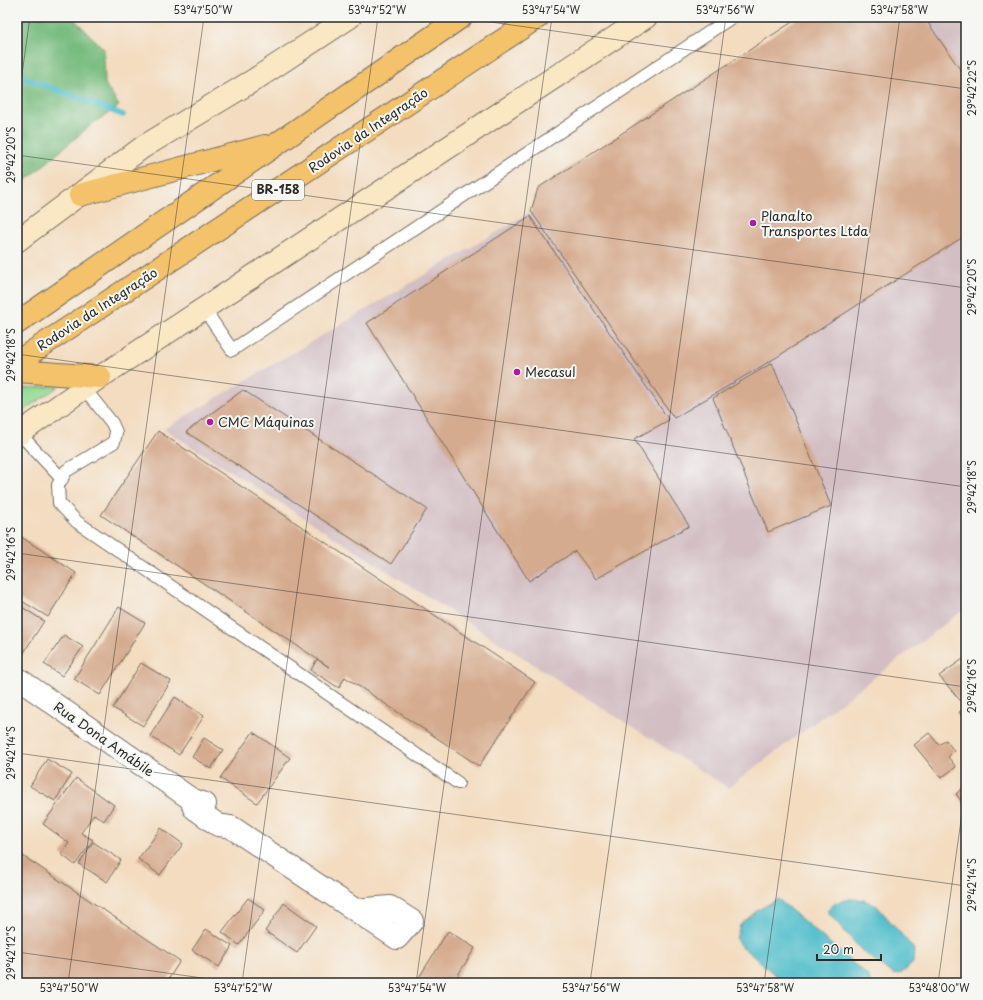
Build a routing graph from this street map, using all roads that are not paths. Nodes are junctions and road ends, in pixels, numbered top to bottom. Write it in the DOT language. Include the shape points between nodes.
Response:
graph roads {
  1 [pos="350,17"];
  2 [pos="461,17"];
  3 [pos="538,17"];
  4 [pos="646,17"];
  5 [pos="732,17"];
  6 [pos="280,142"];
  7 [pos="80,195"];
  8 [pos="17,241"];
  9 [pos="204,309"];
  10 [pos="17,324"];
  11 [pos="17,362"];
  12 [pos="17,371"];
  13 [pos="92,382"];
  14 [pos="18,434"];
  15 [pos="62,479"];
  16 [pos="17,678"];
  17 [pos="458,783"];
  18 [pos="355,910"];
  1 -- 7 [label="main road, BR-158" via="254,80 143,147"];
  2 -- 6 [label="highway, BR-158"];
  3 -- 11 [label="highway, Rodovia da Integração / BR-158"];
  4 -- 9 [label="main road"];
  5 -- 9 [label="lane" via="232,350"];
  6 -- 7 [label="highway, BR-158"];
  6 -- 10 [label="highway, BR-158"];
  7 -- 8 [label="main road, BR-158"];
  9 -- 13 [label="main road"];
  12 -- 13 [label="highway"];
  13 -- 14 [label="main road"];
  13 -- 15 [label="lane" via="116,432 114,442 66,471"];
  14 -- 15 [label="lane"];
  15 -- 17 [label="lane" via="58,485 59,503 77,522"];
  16 -- 18 [label="street, Rua Dona Amábile" via="191,799 194,808 212,821 218,825 231,827"];
}
